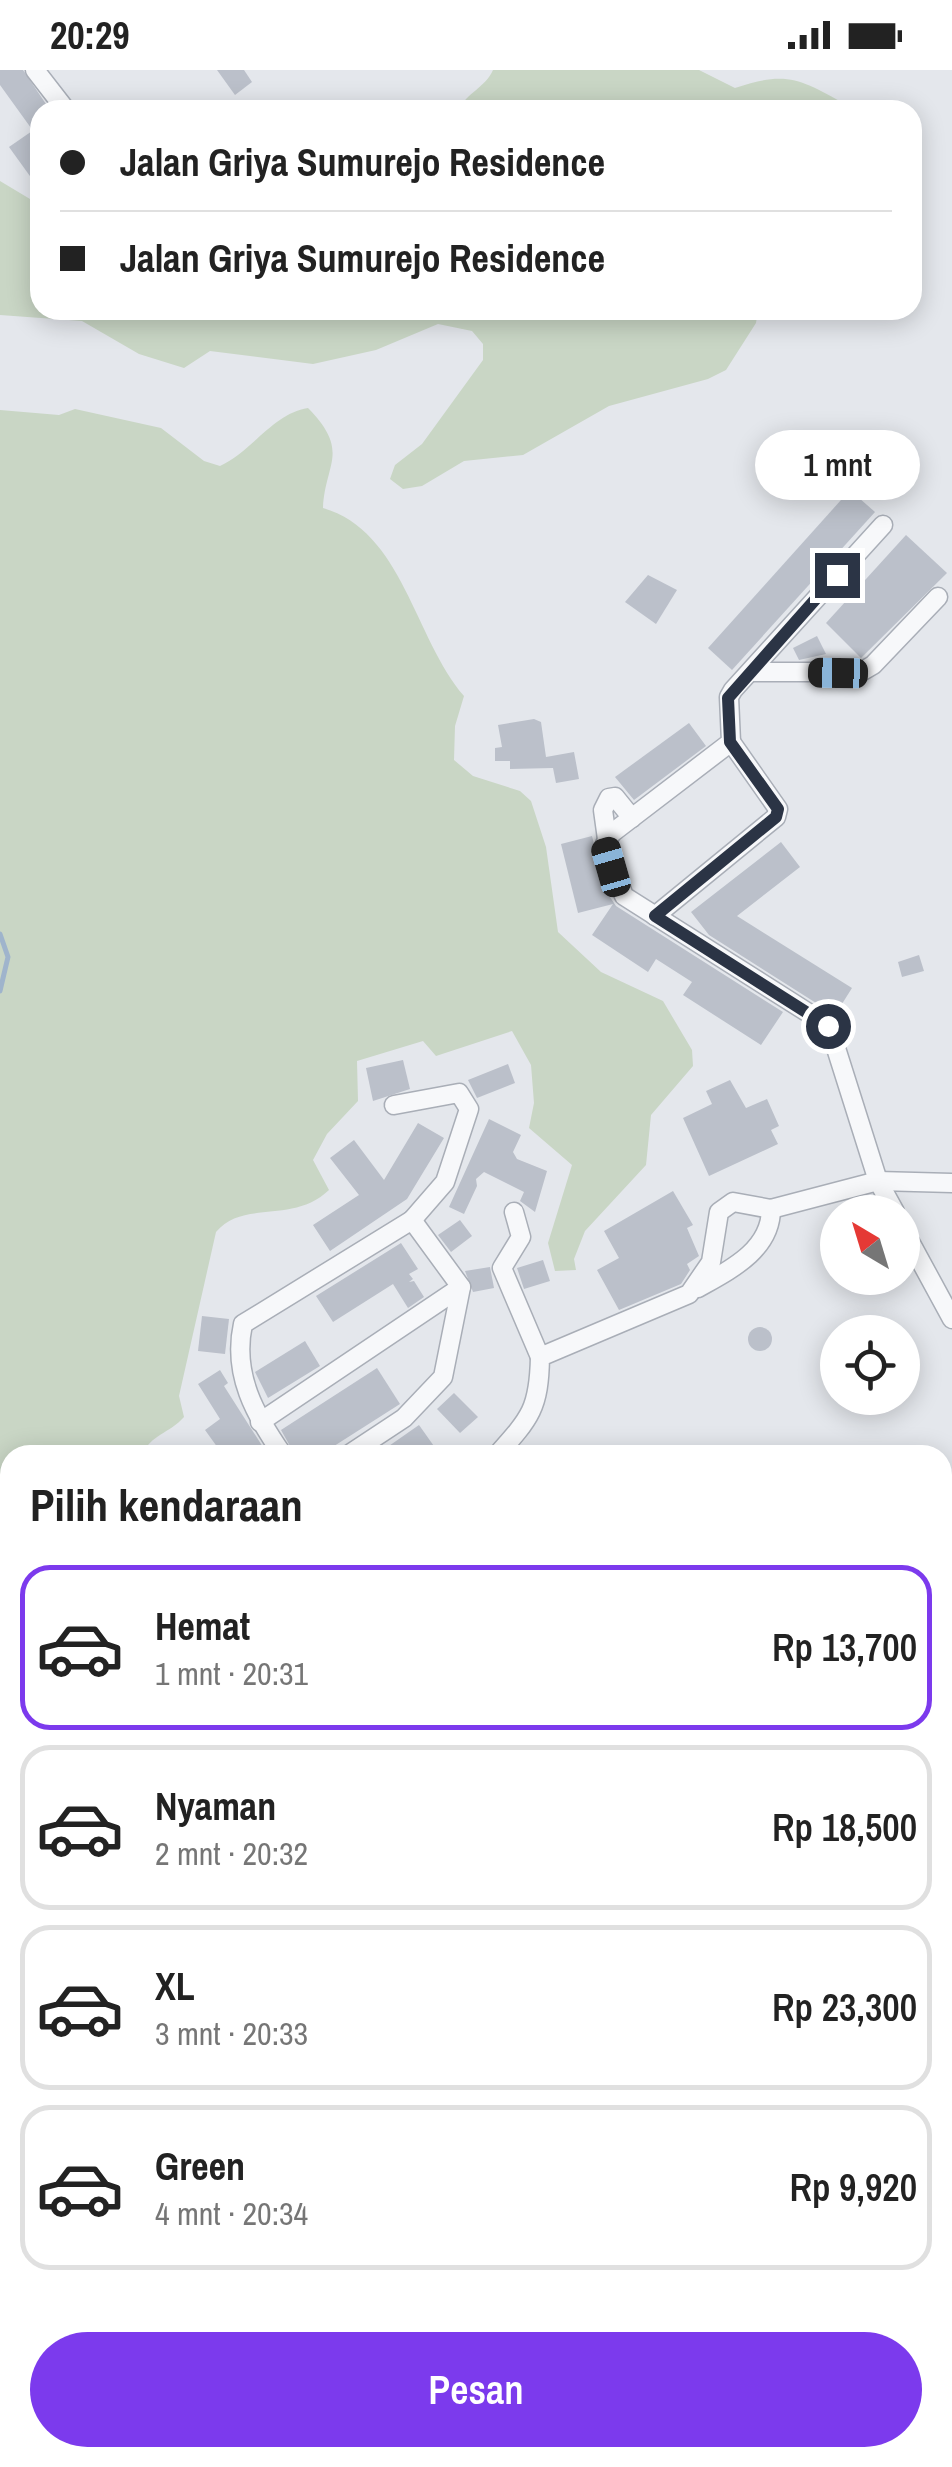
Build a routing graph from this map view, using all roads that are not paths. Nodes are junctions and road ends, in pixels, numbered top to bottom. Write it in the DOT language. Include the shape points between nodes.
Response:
graph roads {
  1 [pos="34,70"];
  2 [pos="58,100"];
  3 [pos="882,525"];
  4 [pos="938,596"];
  5 [pos="753,672"];
  6 [pos="730,742"];
  7 [pos="632,818"];
  8 [pos="606,838"];
  9 [pos="655,916"];
  10 [pos="394,1105"];
  11 [pos="878,1181"];
  12 [pos="952,1183"];
  13 [pos="885,1195"];
  14 [pos="771,1209"];
  15 [pos="514,1212"];
  16 [pos="412,1220"];
  17 [pos="920,1260"];
  18 [pos="460,1287"];
  19 [pos="689,1294"];
  20 [pos="952,1320"];
  21 [pos="540,1357"];
  22 [pos="260,1422"];
  23 [pos="276,1445"];
  24 [pos="363,1445"];
  25 [pos="507,1445"];
  1 -- 2 [label="street"];
  3 -- 5 [label="street"];
  4 -- 5 [label="street" via="861,672"];
  5 -- 6 [label="street" via="728,698"];
  6 -- 7 [label="street"];
  6 -- 9 [label="street" via="778,809 776,817"];
  7 -- 8 [label="street"];
  7 -- 8 [label="street" via="610,796 603,810"];
  8 -- 9 [label="street" via="618,890"];
  9 -- 11 [label="street" via="825,1022"];
  10 -- 16 [label="street" via="458,1093 469,1109 445,1182"];
  11 -- 12 [label="street"];
  11 -- 13 [label="street"];
  11 -- 14 [label="street"];
  14 -- 19 [label="street" via="760,1244"];
  14 -- 19 [label="street" via="743,1201 719,1212 712,1262"];
  15 -- 21 [label="street" via="521,1236 502,1268"];
  16 -- 18 [label="street"];
  16 -- 22 [label="street" via="243,1324 239,1367"];
  17 -- 20 [label="street"];
  18 -- 22 [label="street"];
  18 -- 24 [label="street" via="443,1377 404,1418"];
  19 -- 21 [label="street"];
  21 -- 25 [label="street" via="532,1416"];
  22 -- 23 [label="street"];
}
